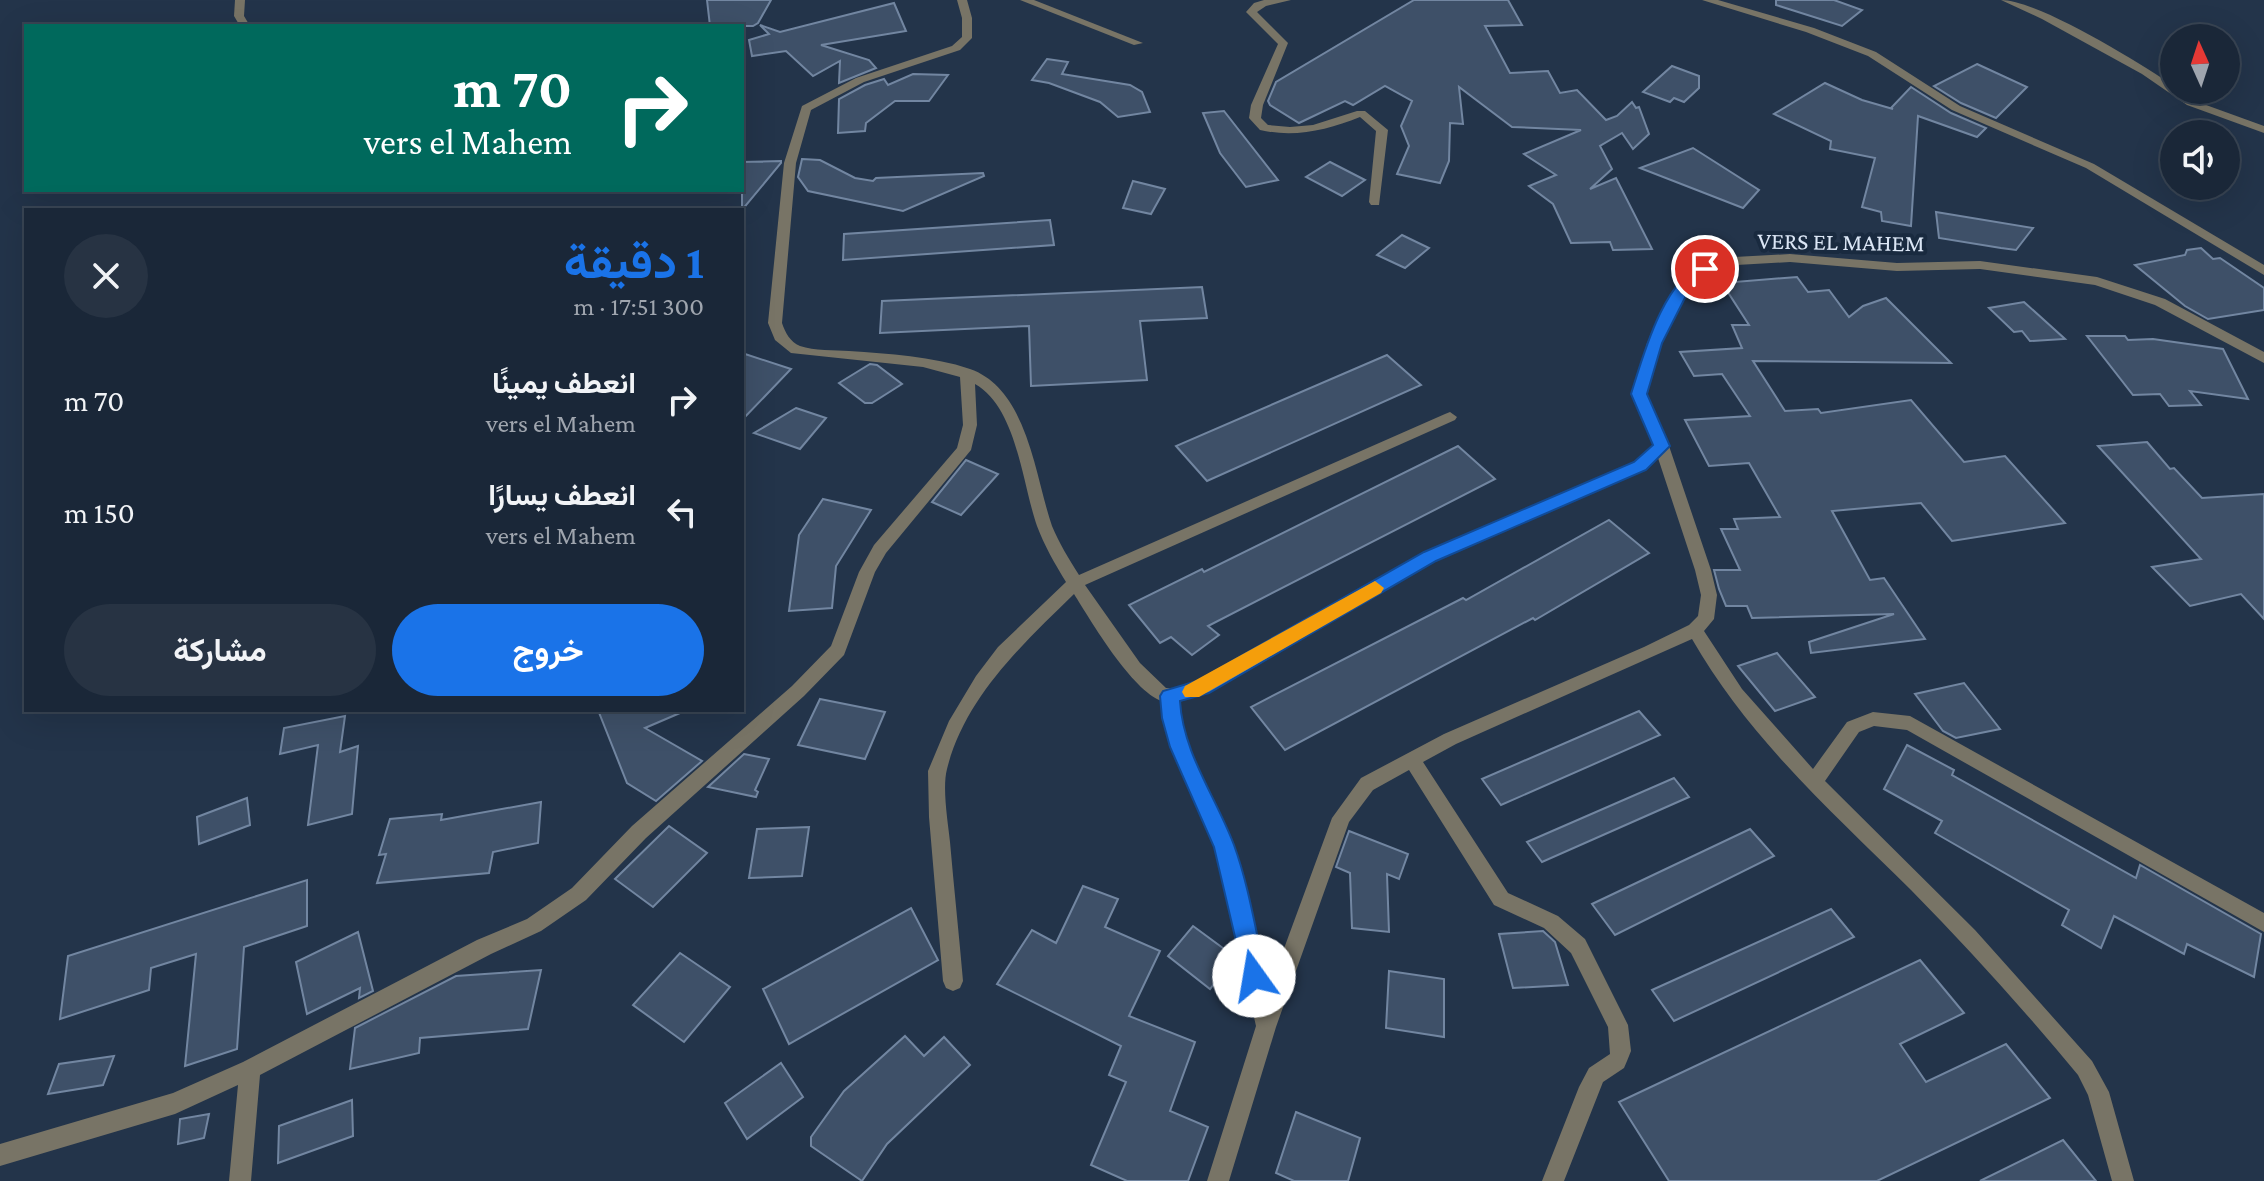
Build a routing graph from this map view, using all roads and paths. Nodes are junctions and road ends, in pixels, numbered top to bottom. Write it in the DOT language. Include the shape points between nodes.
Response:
graph roads {
  1 [pos="240,0"];
  2 [pos="962,0"];
  3 [pos="1025,0"];
  4 [pos="1286,0"];
  5 [pos="1707,0"];
  6 [pos="2006,0"];
  7 [pos="244,24"];
  8 [pos="1138,43"];
  9 [pos="2264,130"];
  10 [pos="1375,202"];
  11 [pos="2216,241"];
  12 [pos="2264,264"];
  13 [pos="2264,271"];
  14 [pos="2264,358"];
  15 [pos="967,373"];
  16 [pos="1450,417"];
  17 [pos="1662,446"];
  18 [pos="1075,583"];
  19 [pos="1695,630"];
  20 [pos="1170,696"];
  21 [pos="1411,758"];
  22 [pos="1813,783"];
  23 [pos="2264,923"];
  24 [pos="953,981"];
  25 [pos="1266,1027"];
  26 [pos="250,1069"];
  27 [pos="0,1155"];
  28 [pos="240,1181"];
  29 [pos="1218,1181"];
  30 [pos="1553,1181"];
  31 [pos="2123,1181"];
  1 -- 7 [label="street"];
  2 -- 15 [label="street" via="967,38 956,48 860,80 806,108 790,163 775,323 780,337 796,350 933,364"];
  3 -- 8 [label="street"];
  4 -- 10 [label="street" via="1251,12 1283,43 1255,118 1264,128 1312,131 1361,113 1382,130"];
  5 -- 11 [label="street" via="1872,54 1956,108 2090,166"];
  6 -- 9 [label="street" via="2121,58 2191,103"];
  11 -- 12 [label="street"];
  11 -- 13 [label="street"];
  14 -- 17 [label="street, VERS EL MAHEM" via="2160,302 2097,281 1980,265 1897,267 1790,258 1716,262 1687,280 1654,343 1639,394"];
  15 -- 18 [label="street" via="1002,400 1046,531"];
  15 -- 26 [label="street" via="970,425 964,450 880,549 838,650 819,670 557,911"];
  16 -- 18 [label="street"];
  17 -- 19 [label="street, VERS EL MAHEM" via="1709,595 1706,619"];
  17 -- 20 [label="street" via="1640,466 1430,557 1202,687"];
  18 -- 20 [label="street" via="1147,684"];
  18 -- 24 [label="street" via="1004,652 982,681 955,726 937,771"];
  19 -- 21 [label="street"];
  19 -- 22 [label="street" via="1733,689"];
  20 -- 25 [label="street" via="1180,747 1224,847"];
  21 -- 25 [label="street" via="1367,784 1341,818"];
  21 -- 30 [label="street" via="1501,899 1551,922 1578,946 1618,1025 1617,1061 1596,1075"];
  22 -- 23 [label="street" via="1853,727 1873,719 1910,723"];
  22 -- 31 [label="street" via="1955,924 2085,1068 2098,1092"];
  25 -- 29 [label="street"];
  26 -- 27 [label="street" via="175,1103"];
  26 -- 28 [label="street"];
}
